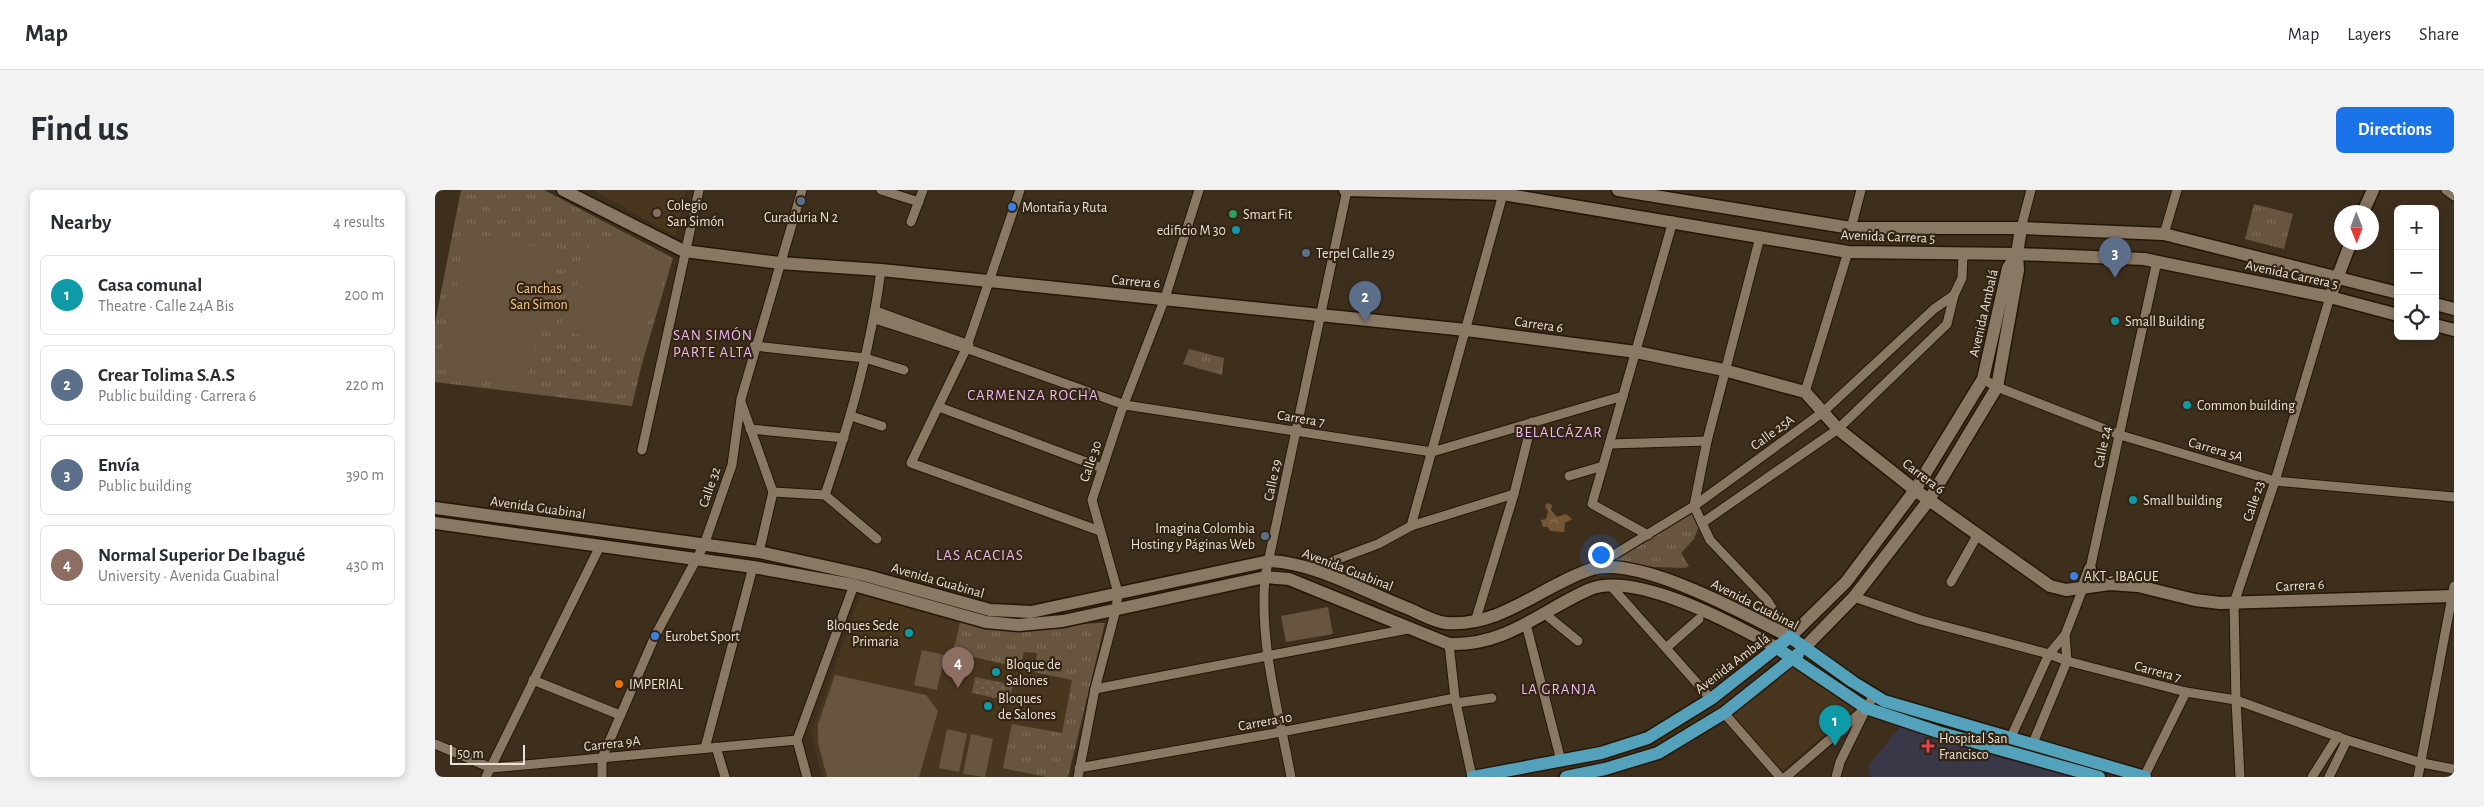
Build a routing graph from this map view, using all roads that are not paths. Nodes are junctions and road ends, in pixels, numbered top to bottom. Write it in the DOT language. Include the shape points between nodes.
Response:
graph roads {
  1 [pos="563,190"];
  2 [pos="699,190"];
  3 [pos="802,190"];
  4 [pos="881,190"];
  5 [pos="923,190"];
  6 [pos="1020,190"];
  7 [pos="1199,190"];
  8 [pos="1346,190"];
  9 [pos="1618,190"];
  10 [pos="1861,190"];
  11 [pos="2031,190"];
  12 [pos="2177,190"];
  13 [pos="2373,190"];
  14 [pos="2446,190"];
  15 [pos="1503,194"];
  16 [pos="1679,195"];
  17 [pos="2454,196"];
  18 [pos="919,202"];
  19 [pos="2366,205"];
  20 [pos="1673,221"];
  21 [pos="911,222"];
  22 [pos="1851,228"];
  23 [pos="2021,228"];
  24 [pos="2165,234"];
  25 [pos="1759,237"];
  26 [pos="2348,250"];
  27 [pos="685,251"];
  28 [pos="1848,252"];
  29 [pos="1963,254"];
  30 [pos="2017,254"];
  31 [pos="2157,261"];
  32 [pos="779,263"];
  33 [pos="881,270"];
  34 [pos="2337,276"];
  35 [pos="990,282"];
  36 [pos="2394,292"];
  37 [pos="1954,296"];
  38 [pos="2330,297"];
  39 [pos="1165,298"];
  40 [pos="2439,305"];
  41 [pos="2454,309"];
  42 [pos="1320,314"];
  43 [pos="2394,314"];
  44 [pos="875,315"];
  45 [pos="2439,326"];
  46 [pos="1466,330"];
  47 [pos="2454,330"];
  48 [pos="755,346"];
  49 [pos="967,347"];
  50 [pos="1636,352"];
  51 [pos="865,358"];
  52 [pos="904,370"];
  53 [pos="1724,370"];
  54 [pos="1983,379"];
  55 [pos="1997,387"];
  56 [pos="1805,392"];
  57 [pos="1623,396"];
  58 [pos="741,400"];
  59 [pos="1125,405"];
  60 [pos="939,407"];
  61 [pos="1823,412"];
  62 [pos="851,416"];
  63 [pos="1532,422"];
  64 [pos="882,426"];
  65 [pos="750,429"];
  66 [pos="1838,429"];
  67 [pos="1296,431"];
  68 [pos="2120,435"];
  69 [pos="844,438"];
  70 [pos="1707,441"];
  71 [pos="1609,444"];
  72 [pos="642,450"];
  73 [pos="1432,452"];
  74 [pos="1603,466"];
  75 [pos="1102,468"];
  76 [pos="1569,476"];
  77 [pos="2275,480"];
  78 [pos="1915,490"];
  79 [pos="773,492"];
  80 [pos="1514,494"];
  81 [pos="825,495"];
  82 [pos="2454,497"];
  83 [pos="1929,500"];
  84 [pos="1694,506"];
  85 [pos="435,508"];
  86 [pos="435,523"];
  87 [pos="1702,523"];
  88 [pos="1411,526"];
  89 [pos="1100,531"];
  90 [pos="1978,534"];
  91 [pos="1648,535"];
  92 [pos="877,539"];
  93 [pos="704,545"];
  94 [pos="601,546"];
  95 [pos="759,552"];
  96 [pos="696,558"];
  97 [pos="1269,561"];
  98 [pos="753,567"];
  99 [pos="1311,569"];
  100 [pos="1590,569"];
  101 [pos="2090,570"];
  102 [pos="1265,577"];
  103 [pos="1951,582"];
  104 [pos="854,585"];
  105 [pos="1610,585"];
  106 [pos="2083,588"];
  107 [pos="2453,592"];
  108 [pos="1118,593"];
  109 [pos="1855,597"];
  110 [pos="2234,603"];
  111 [pos="1116,609"];
  112 [pos="1545,614"];
  113 [pos="1699,619"];
  114 [pos="1475,622"];
  115 [pos="1526,624"];
  116 [pos="1408,629"];
  117 [pos="2065,635"];
  118 [pos="1790,637"];
  119 [pos="1578,642"];
  120 [pos="1449,644"];
  121 [pos="1805,647"];
  122 [pos="1666,648"];
  123 [pos="1777,648"];
  124 [pos="2049,654"];
  125 [pos="1268,656"];
  126 [pos="1793,658"];
  127 [pos="2067,660"];
  128 [pos="533,680"];
  129 [pos="1095,689"];
  130 [pos="2186,692"];
  131 [pos="1874,696"];
  132 [pos="1492,698"];
  133 [pos="1455,700"];
  134 [pos="1711,700"];
  135 [pos="2236,700"];
  136 [pos="1866,708"];
  137 [pos="1724,713"];
  138 [pos="620,715"];
  139 [pos="1281,732"];
  140 [pos="2338,736"];
  141 [pos="2011,737"];
  142 [pos="797,740"];
  143 [pos="2347,740"];
  144 [pos="2033,743"];
  145 [pos="435,744"];
  146 [pos="716,747"];
  147 [pos="705,748"];
  148 [pos="602,758"];
  149 [pos="1561,761"];
  150 [pos="2422,763"];
  151 [pos="491,768"];
  152 [pos="2454,769"];
  153 [pos="1079,773"];
  154 [pos="486,777"];
  155 [pos="602,777"];
  156 [pos="725,777"];
  157 [pos="807,777"];
  158 [pos="1291,777"];
  159 [pos="1473,777"];
  160 [pos="1566,777"];
  161 [pos="1780,777"];
  162 [pos="1786,777"];
  163 [pos="1836,777"];
  164 [pos="2099,777"];
  165 [pos="2144,777"];
  166 [pos="2240,777"];
  167 [pos="2312,777"];
  168 [pos="2329,777"];
  169 [pos="2418,777"];
  1 -- 27 [label="main road, Carrera 6"];
  2 -- 27 [label="street"];
  3 -- 32 [label="street, Calle 32"];
  4 -- 18 [label="street"];
  5 -- 18 [label="street"];
  6 -- 35 [label="street"];
  7 -- 39 [label="street, Calle 30"];
  8 -- 15 [label="main road, Avenida Carrera 5"];
  8 -- 42 [label="street, Calle 29"];
  9 -- 16 [label="main road, Avenida Carrera 5"];
  10 -- 22 [label="street"];
  11 -- 23 [label="street"];
  12 -- 24 [label="street"];
  13 -- 19 [label="main road"];
  14 -- 17 [label="street"];
  15 -- 20 [label="main road, Avenida Carrera 5"];
  15 -- 46 [label="street"];
  16 -- 22 [label="main road, Avenida Carrera 5"];
  18 -- 21 [label="street"];
  20 -- 25 [label="main road, Avenida Carrera 5"];
  20 -- 50 [label="street"];
  22 -- 23 [label="main road, Avenida Carrera 5"];
  23 -- 24 [label="main road, Avenida Carrera 5"];
  23 -- 30 [label="main road"];
  24 -- 34 [label="main road, Avenida Carrera 5"];
  25 -- 28 [label="main road, Avenida Carrera 5"];
  25 -- 53 [label="street"];
  26 -- 34 [label="main road, Calle 23"];
  27 -- 32 [label="main road, Carrera 6"];
  27 -- 72 [label="street"];
  28 -- 29 [label="main road, Avenida Carrera 5"];
  28 -- 56 [label="street"];
  29 -- 30 [label="main road, Avenida Carrera 5"];
  29 -- 37 [label="street" via="1962,278"];
  30 -- 31 [label="main road, Avenida Carrera 5"];
  30 -- 54 [label="main road, Avenida Ambalá" via="2008,268"];
  30 -- 55 [label="main road, Avenida Ambalá" via="2018,270"];
  31 -- 38 [label="main road, Avenida Carrera 5"];
  31 -- 68 [label="street, Calle 24"];
  32 -- 33 [label="main road, Carrera 6"];
  32 -- 48 [label="street, Calle 32"];
  33 -- 35 [label="main road, Carrera 6"];
  33 -- 44 [label="street"];
  34 -- 36 [label="main road, Avenida Carrera 5"];
  34 -- 38 [label="main road, Calle 23"];
  35 -- 39 [label="main road, Carrera 6"];
  35 -- 49 [label="street"];
  37 -- 61 [label="street, Calle 25A" via="1934,309"];
  37 -- 66 [label="street" via="1947,324"];
  38 -- 43 [label="main road, Avenida Carrera 5"];
  38 -- 77 [label="street, Calle 23"];
  39 -- 42 [label="main road, Carrera 6"];
  39 -- 59 [label="street, Calle 30"];
  40 -- 41 [label="main road"];
  42 -- 46 [label="main road, Carrera 6"];
  42 -- 67 [label="street, Calle 29"];
  44 -- 49 [label="street, Carrera 7"];
  44 -- 51 [label="street"];
  45 -- 47 [label="main road"];
  46 -- 50 [label="main road, Carrera 6"];
  46 -- 73 [label="street"];
  48 -- 51 [label="street"];
  48 -- 58 [label="street, Calle 32"];
  49 -- 59 [label="street, Carrera 7"];
  49 -- 60 [label="street"];
  50 -- 53 [label="main road, Carrera 6"];
  50 -- 57 [label="street"];
  51 -- 52 [label="street"];
  51 -- 62 [label="street"];
  53 -- 56 [label="main road, Carrera 6"];
  53 -- 70 [label="street"];
  54 -- 55 [label="street, Carrera 5A"];
  54 -- 78 [label="main road, Avenida Ambalá"];
  55 -- 68 [label="street, Carrera 5A"];
  55 -- 83 [label="main road, Avenida Ambalá"];
  56 -- 61 [label="main road, Carrera 6"];
  57 -- 63 [label="street, Carrera 7"];
  57 -- 71 [label="street"];
  58 -- 65 [label="street"];
  58 -- 93 [label="street, Calle 32" via="731,465"];
  59 -- 67 [label="street, Carrera 7"];
  59 -- 75 [label="street, Calle 30"];
  60 -- 75 [label="street"];
  60 -- 89 [label="street" via="911,463"];
  61 -- 66 [label="main road, Carrera 6"];
  61 -- 84 [label="street, Calle 25A"];
  62 -- 64 [label="street"];
  62 -- 69 [label="street"];
  63 -- 73 [label="street, Carrera 7"];
  63 -- 80 [label="street"];
  65 -- 69 [label="street"];
  65 -- 79 [label="street"];
  66 -- 78 [label="main road, Carrera 6"];
  66 -- 87 [label="street"];
  67 -- 73 [label="street, Carrera 7"];
  67 -- 97 [label="street, Calle 29"];
  68 -- 77 [label="street, Carrera 5A"];
  68 -- 101 [label="street, Calle 24"];
  69 -- 81 [label="street"];
  70 -- 71 [label="street"];
  70 -- 84 [label="street"];
  71 -- 74 [label="street"];
  73 -- 88 [label="street"];
  74 -- 76 [label="street"];
  74 -- 91 [label="street" via="1592,504"];
  75 -- 89 [label="street, Calle 30" via="1092,500"];
  77 -- 82 [label="street, Carrera 5A"];
  77 -- 110 [label="street, Calle 23"];
  78 -- 83 [label="main road, Carrera 6"];
  78 -- 118 [label="main road, Avenida Ambalá" via="1846,582"];
  79 -- 81 [label="street"];
  79 -- 95 [label="street"];
  80 -- 88 [label="street"];
  80 -- 114 [label="street"];
  81 -- 92 [label="street"];
  83 -- 90 [label="main road, Carrera 6"];
  83 -- 109 [label="main road, Avenida Ambalá"];
  84 -- 87 [label="street"];
  84 -- 91 [label="street, Calle 25A"];
  85 -- 93 [label="main road, Avenida Guabinal"];
  86 -- 94 [label="main road, Avenida Guabinal"];
  87 -- 118 [label="street" via="1710,540 1767,600"];
  88 -- 99 [label="street" via="1378,544"];
  89 -- 108 [label="street, Calle 30"];
  90 -- 103 [label="street"];
  90 -- 106 [label="main road, Carrera 6" via="2050,586 2066,590"];
  91 -- 100 [label="street, Calle 25A"];
  93 -- 95 [label="main road, Avenida Guabinal"];
  93 -- 96 [label="street, Calle 32"];
  94 -- 96 [label="main road, Avenida Guabinal"];
  94 -- 128 [label="street"];
  95 -- 108 [label="main road, Avenida Guabinal" via="864,575 990,610 1031,612"];
  96 -- 98 [label="main road, Avenida Guabinal"];
  96 -- 138 [label="street, Calle 32" via="655,636"];
  97 -- 99 [label="main road, Avenida Guabinal"];
  97 -- 102 [label="street, Calle 29"];
  97 -- 108 [label="main road, Avenida Guabinal"];
  98 -- 104 [label="main road, Avenida Guabinal"];
  98 -- 147 [label="street"];
  99 -- 114 [label="main road, Avenida Guabinal" via="1444,623"];
  100 -- 114 [label="main road, Avenida Guabinal" via="1504,613"];
  100 -- 118 [label="main road, Avenida Guabinal" via="1645,572 1724,603"];
  101 -- 106 [label="main road, Calle 24"];
  102 -- 111 [label="main road, Avenida Guabinal"];
  102 -- 116 [label="main road, Avenida Guabinal" via="1289,579"];
  102 -- 125 [label="street, Calle 29" via="1263,603"];
  104 -- 111 [label="main road, Avenida Guabinal" via="986,622 1019,625 1063,621"];
  104 -- 142 [label="street"];
  105 -- 112 [label="main road, Avenida Guabinal" via="1590,589"];
  105 -- 122 [label="street"];
  105 -- 123 [label="main road, Avenida Guabinal" via="1637,588 1683,602"];
  106 -- 110 [label="main road, Carrera 6" via="2110,584 2138,586 2195,600"];
  106 -- 117 [label="street, Calle 24"];
  107 -- 110 [label="main road, Carrera 6"];
  107 -- 150 [label="street"];
  108 -- 111 [label="street, Calle 30"];
  109 -- 121 [label="main road, Avenida Ambalá"];
  109 -- 124 [label="street, Carrera 7" via="1921,620"];
  110 -- 135 [label="street, Calle 23"];
  111 -- 129 [label="street, Calle 30"];
  112 -- 115 [label="main road, Avenida Guabinal"];
  112 -- 119 [label="street"];
  113 -- 122 [label="street"];
  115 -- 120 [label="main road, Avenida Guabinal" via="1490,640 1470,645"];
  115 -- 149 [label="street"];
  116 -- 120 [label="main road, Avenida Guabinal"];
  116 -- 125 [label="street"];
  117 -- 124 [label="street, Calle 24"];
  117 -- 127 [label="street, Calle 24"];
  118 -- 121 [label="main road, Avenida Guabinal"];
  118 -- 123 [label="main road, Avenida Ambalá"];
  120 -- 133 [label="street"];
  121 -- 126 [label="main road, Avenida Ambalá"];
  121 -- 131 [label="main road, Avenida Guabinal"];
  122 -- 134 [label="street"];
  123 -- 126 [label="main road, Avenida Guabinal"];
  123 -- 134 [label="main road, Avenida Ambalá"];
  124 -- 127 [label="street, Carrera 7"];
  124 -- 141 [label="street, Calle 24"];
  125 -- 129 [label="street"];
  125 -- 139 [label="street, Calle 29"];
  126 -- 136 [label="main road, Avenida Guabinal"];
  126 -- 137 [label="main road, Avenida Ambalá"];
  127 -- 130 [label="street, Carrera 7"];
  127 -- 144 [label="street, Calle 24"];
  128 -- 138 [label="street"];
  128 -- 151 [label="street"];
  129 -- 153 [label="street, Calle 30"];
  130 -- 135 [label="street, Carrera 7"];
  130 -- 165 [label="street"];
  131 -- 136 [label="street"];
  131 -- 141 [label="main road, Avenida Guabinal"];
  132 -- 133 [label="street, Carrera 10"];
  133 -- 139 [label="street, Carrera 10"];
  133 -- 159 [label="street"];
  134 -- 149 [label="main road, Avenida Ambalá" via="1648,738"];
  135 -- 140 [label="street, Carrera 7"];
  135 -- 166 [label="street, Calle 23"];
  136 -- 162 [label="street"];
  136 -- 163 [label="street"];
  136 -- 164 [label="main road, Avenida Guabinal" via="1938,732"];
  137 -- 160 [label="main road, Avenida Ambalá" via="1658,754"];
  137 -- 161 [label="street"];
  138 -- 148 [label="street, Calle 32"];
  139 -- 153 [label="street, Carrera 10"];
  139 -- 158 [label="street, Calle 29"];
  140 -- 143 [label="street, Carrera 7"];
  140 -- 167 [label="street"];
  141 -- 144 [label="main road, Avenida Guabinal"];
  142 -- 146 [label="street, Carrera 9A"];
  142 -- 157 [label="street"];
  143 -- 150 [label="street, Carrera 7"];
  143 -- 168 [label="street"];
  144 -- 165 [label="main road, Avenida Guabinal"];
  145 -- 151 [label="street, Carrera 9A"];
  146 -- 147 [label="street, Carrera 9A"];
  146 -- 156 [label="street"];
  147 -- 148 [label="street, Carrera 9A"];
  148 -- 151 [label="street, Carrera 9A"];
  148 -- 155 [label="street, Calle 32"];
  149 -- 159 [label="main road, Avenida Ambalá"];
  150 -- 152 [label="street, Carrera 7"];
  150 -- 169 [label="street"];
  151 -- 154 [label="street"];
}
